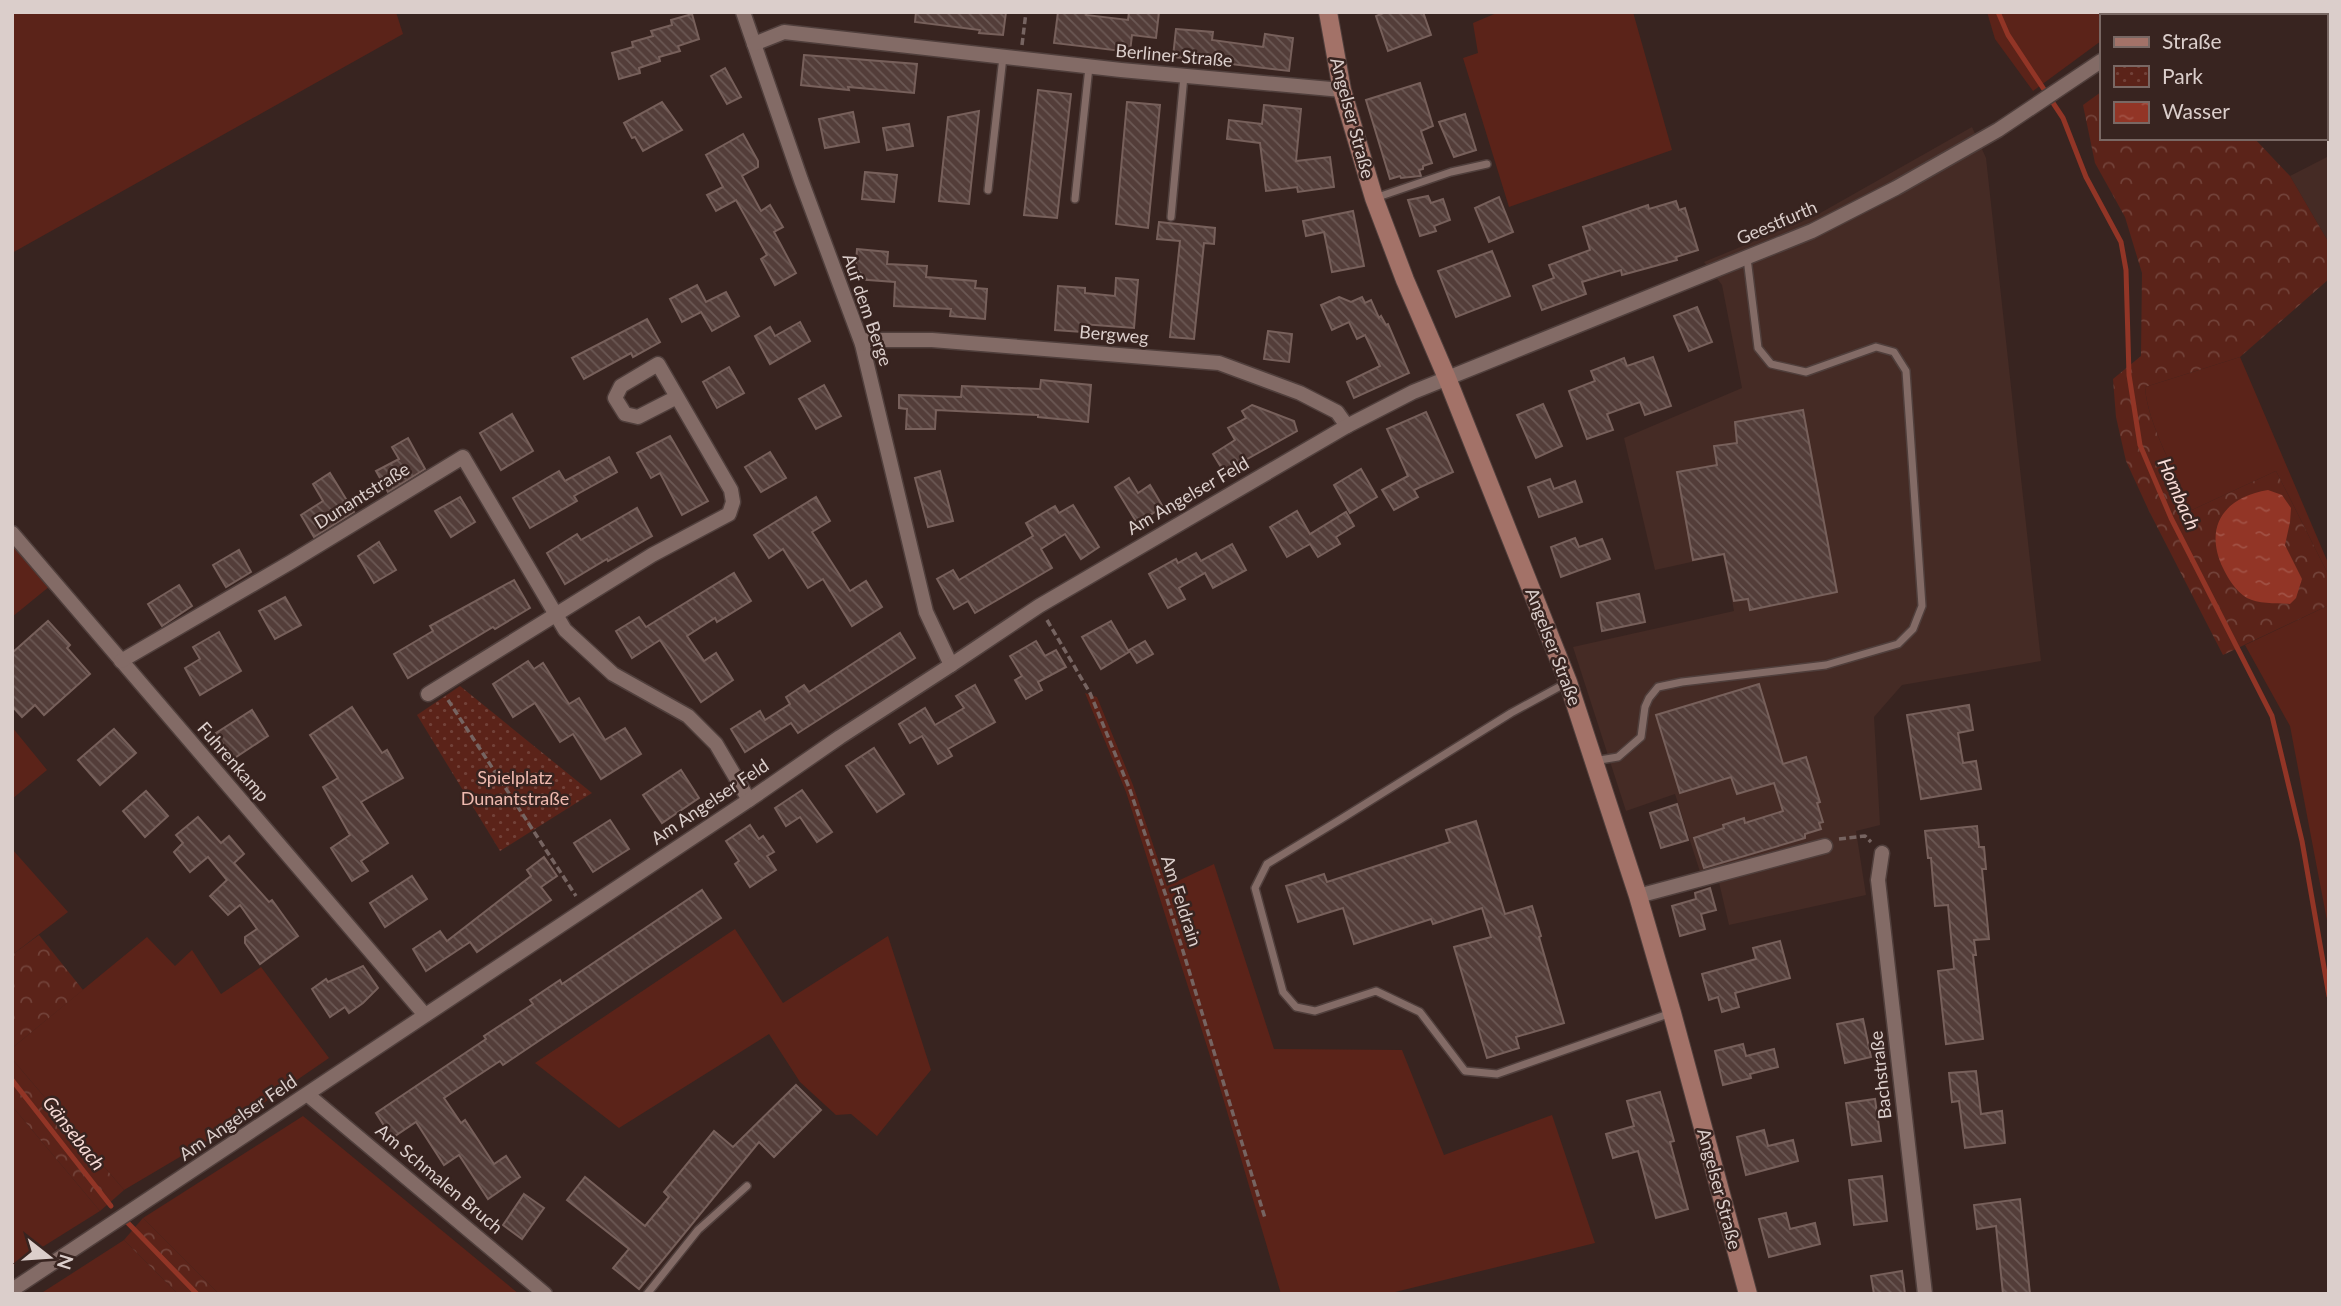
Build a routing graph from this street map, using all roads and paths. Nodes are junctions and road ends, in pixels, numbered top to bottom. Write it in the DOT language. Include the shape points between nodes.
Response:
graph roads {
  1 [pos="743,12"];
  2 [pos="1026,12"];
  3 [pos="1328,12"];
  4 [pos="754,44"];
  5 [pos="1003,57"];
  6 [pos="1020,58"];
  7 [pos="2100,62"];
  8 [pos="1089,67"];
  9 [pos="1184,76"];
  10 [pos="1342,90"];
  11 [pos="1487,164"];
  12 [pos="988,190"];
  13 [pos="1374,198"];
  14 [pos="1076,199"];
  15 [pos="1171,217"];
  16 [pos="1747,257"];
  17 [pos="862,344"];
  18 [pos="1447,378"];
  19 [pos="677,397"];
  20 [pos="1347,426"];
  21 [pos="12,533"];
  22 [pos="1039,606"];
  23 [pos="557,616"];
  24 [pos="121,661"];
  25 [pos="951,665"];
  26 [pos="1569,682"];
  27 [pos="434,690"];
  28 [pos="1594,761"];
  29 [pos="749,800"];
  30 [pos="1825,846"];
  31 [pos="1882,853"];
  32 [pos="1638,897"];
  33 [pos="584,909"];
  34 [pos="1672,1013"];
  35 [pos="425,1015"];
  36 [pos="308,1095"];
  37 [pos="747,1186"];
  38 [pos="1265,1218"];
  39 [pos="12,1290"];
  40 [pos="545,1294"];
  41 [pos="647,1294"];
  42 [pos="1748,1294"];
  43 [pos="1925,1294"];
  1 -- 4 [label="street, Auf dem Berge"];
  2 -- 6 [label="path"];
  3 -- 10 [label="main road, Angelser Straße"];
  4 -- 5 [label="street, Berliner Straße" via="784,32"];
  4 -- 17 [label="street, Auf dem Berge"];
  5 -- 6 [label="street, Berliner Straße"];
  5 -- 12 [label="lane"];
  6 -- 8 [label="street, Berliner Straße"];
  7 -- 16 [label="street, Geestfurth" via="1998,130 1896,188 1812,231"];
  8 -- 9 [label="street, Berliner Straße"];
  8 -- 14 [label="lane"];
  9 -- 10 [label="street, Berliner Straße"];
  9 -- 15 [label="lane"];
  10 -- 13 [label="main road, Angelser Straße"];
  11 -- 13 [label="lane"];
  13 -- 18 [label="main road, Angelser Straße"];
  16 -- 18 [label="street, Geestfurth"];
  16 -- 28 [label="lane" via="1758,348 1771,364 1806,372 1875,347 1894,352 1906,371 1922,606 1913,629 1886,647 1826,665 1658,687 1645,708 1642,737 1618,757"];
  17 -- 20 [label="street, Bergweg" via="867,340 932,340 1219,363 1300,393 1337,412"];
  17 -- 25 [label="street, Auf dem Berge" via="926,612"];
  18 -- 20 [label="street, Am Angelser Feld"];
  18 -- 26 [label="main road, Angelser Straße"];
  19 -- 23 [label="street" via="731,490 729,514 652,555"];
  20 -- 22 [label="street, Am Angelser Feld"];
  21 -- 24 [label="street, Fuhrenkamp"];
  22 -- 25 [label="street, Am Angelser Feld"];
  22 -- 38 [label="path, Am Feldrain" via="1090,693 1130,790"];
  23 -- 24 [label="street, Dunantstraße" via="463,457"];
  23 -- 27 [label="street"];
  23 -- 29 [label="street, Dunantstraße" via="565,630 613,674 688,716 716,744"];
  24 -- 35 [label="street, Fuhrenkamp"];
  25 -- 29 [label="street, Am Angelser Feld"];
  26 -- 28 [label="main road, Angelser Straße"];
  26 -- 34 [label="lane" via="1267,863 1255,888 1283,992 1296,1007 1315,1011 1376,991 1420,1012 1465,1071 1497,1074"];
  27 -- 33 [label="path"];
  28 -- 32 [label="main road, Angelser Straße"];
  29 -- 33 [label="street, Am Angelser Feld"];
  30 -- 31 [label="path" via="1865,836"];
  30 -- 32 [label="street"];
  31 -- 43 [label="street, Bachstraße" via="1878,880"];
  32 -- 34 [label="main road, Angelser Straße"];
  33 -- 35 [label="street, Am Angelser Feld"];
  34 -- 42 [label="main road, Angelser Straße"];
  35 -- 36 [label="street, Am Angelser Feld"];
  36 -- 39 [label="street, Am Angelser Feld"];
  36 -- 40 [label="street, Am Schmalen Bruch"];
  37 -- 41 [label="lane" via="698,1230"];
}
